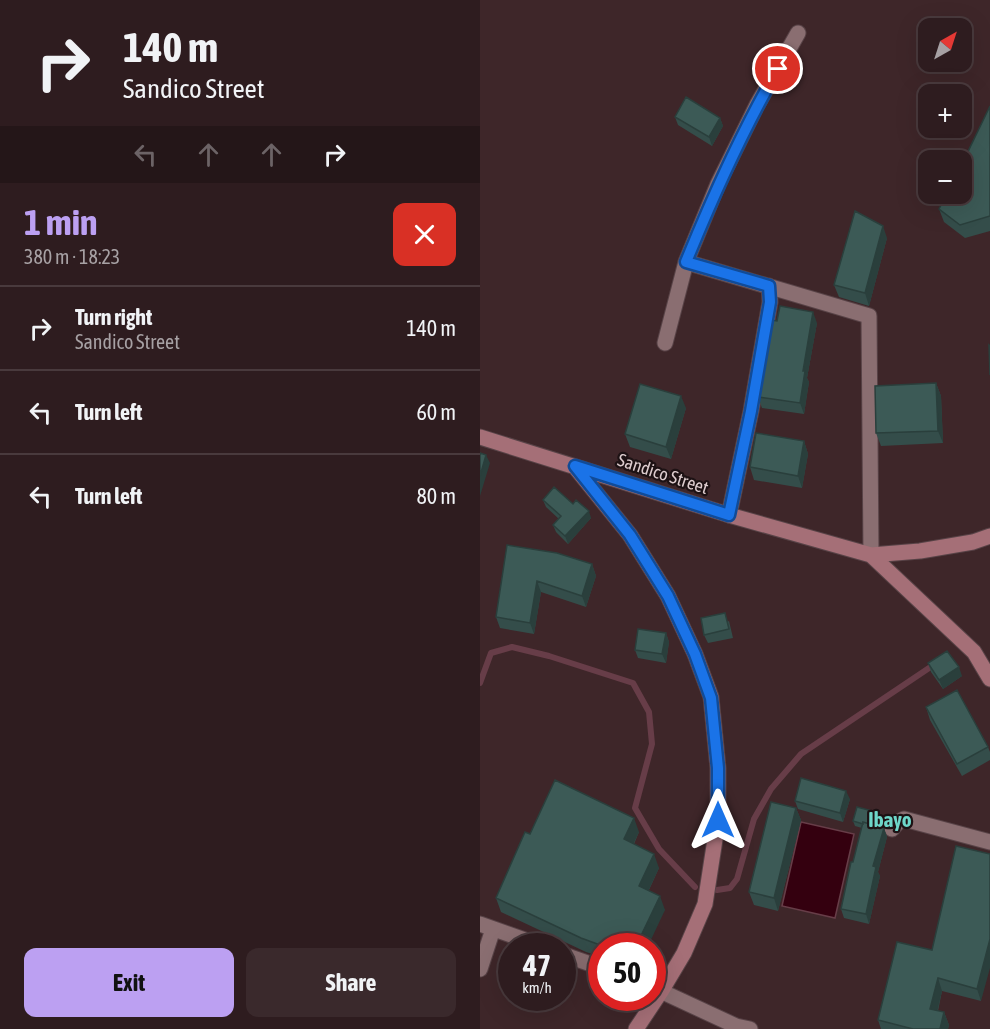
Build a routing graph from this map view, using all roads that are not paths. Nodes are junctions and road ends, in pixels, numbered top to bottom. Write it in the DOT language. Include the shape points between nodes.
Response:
graph roads {
  1 [pos="798,33"];
  2 [pos="686,262"];
  3 [pos="769,286"];
  4 [pos="665,343"];
  5 [pos="480,437"];
  6 [pos="575,466"];
  7 [pos="729,515"];
  8 [pos="990,536"];
  9 [pos="871,555"];
  10 [pos="990,679"];
  11 [pos="892,829"];
  12 [pos="990,842"];
  13 [pos="487,927"];
  14 [pos="504,933"];
  15 [pos="480,969"];
  16 [pos="666,977"];
  17 [pos="666,993"];
  18 [pos="645,1011"];
  19 [pos="636,1029"];
  20 [pos="750,1029"];
  1 -- 2 [label="street" via="718,184"];
  2 -- 3 [label="street"];
  2 -- 4 [label="street"];
  3 -- 7 [label="street" via="770,302 753,400"];
  3 -- 9 [label="street" via="869,316"];
  5 -- 6 [label="main road, Sandico Street"];
  6 -- 7 [label="main road, Sandico Street"];
  6 -- 16 [label="main road" via="630,535 668,596 711,698 718,820 705,904 684,953"];
  7 -- 9 [label="main road, Sandico Street"];
  8 -- 9 [label="main road, Sandico Street" via="920,551"];
  9 -- 10 [label="main road, Sandico Street" via="974,652"];
  11 -- 12 [label="street" via="904,819"];
  13 -- 14 [label="street"];
  13 -- 15 [label="street"];
  17 -- 20 [label="street"];
  18 -- 19 [label="main road"];
}
